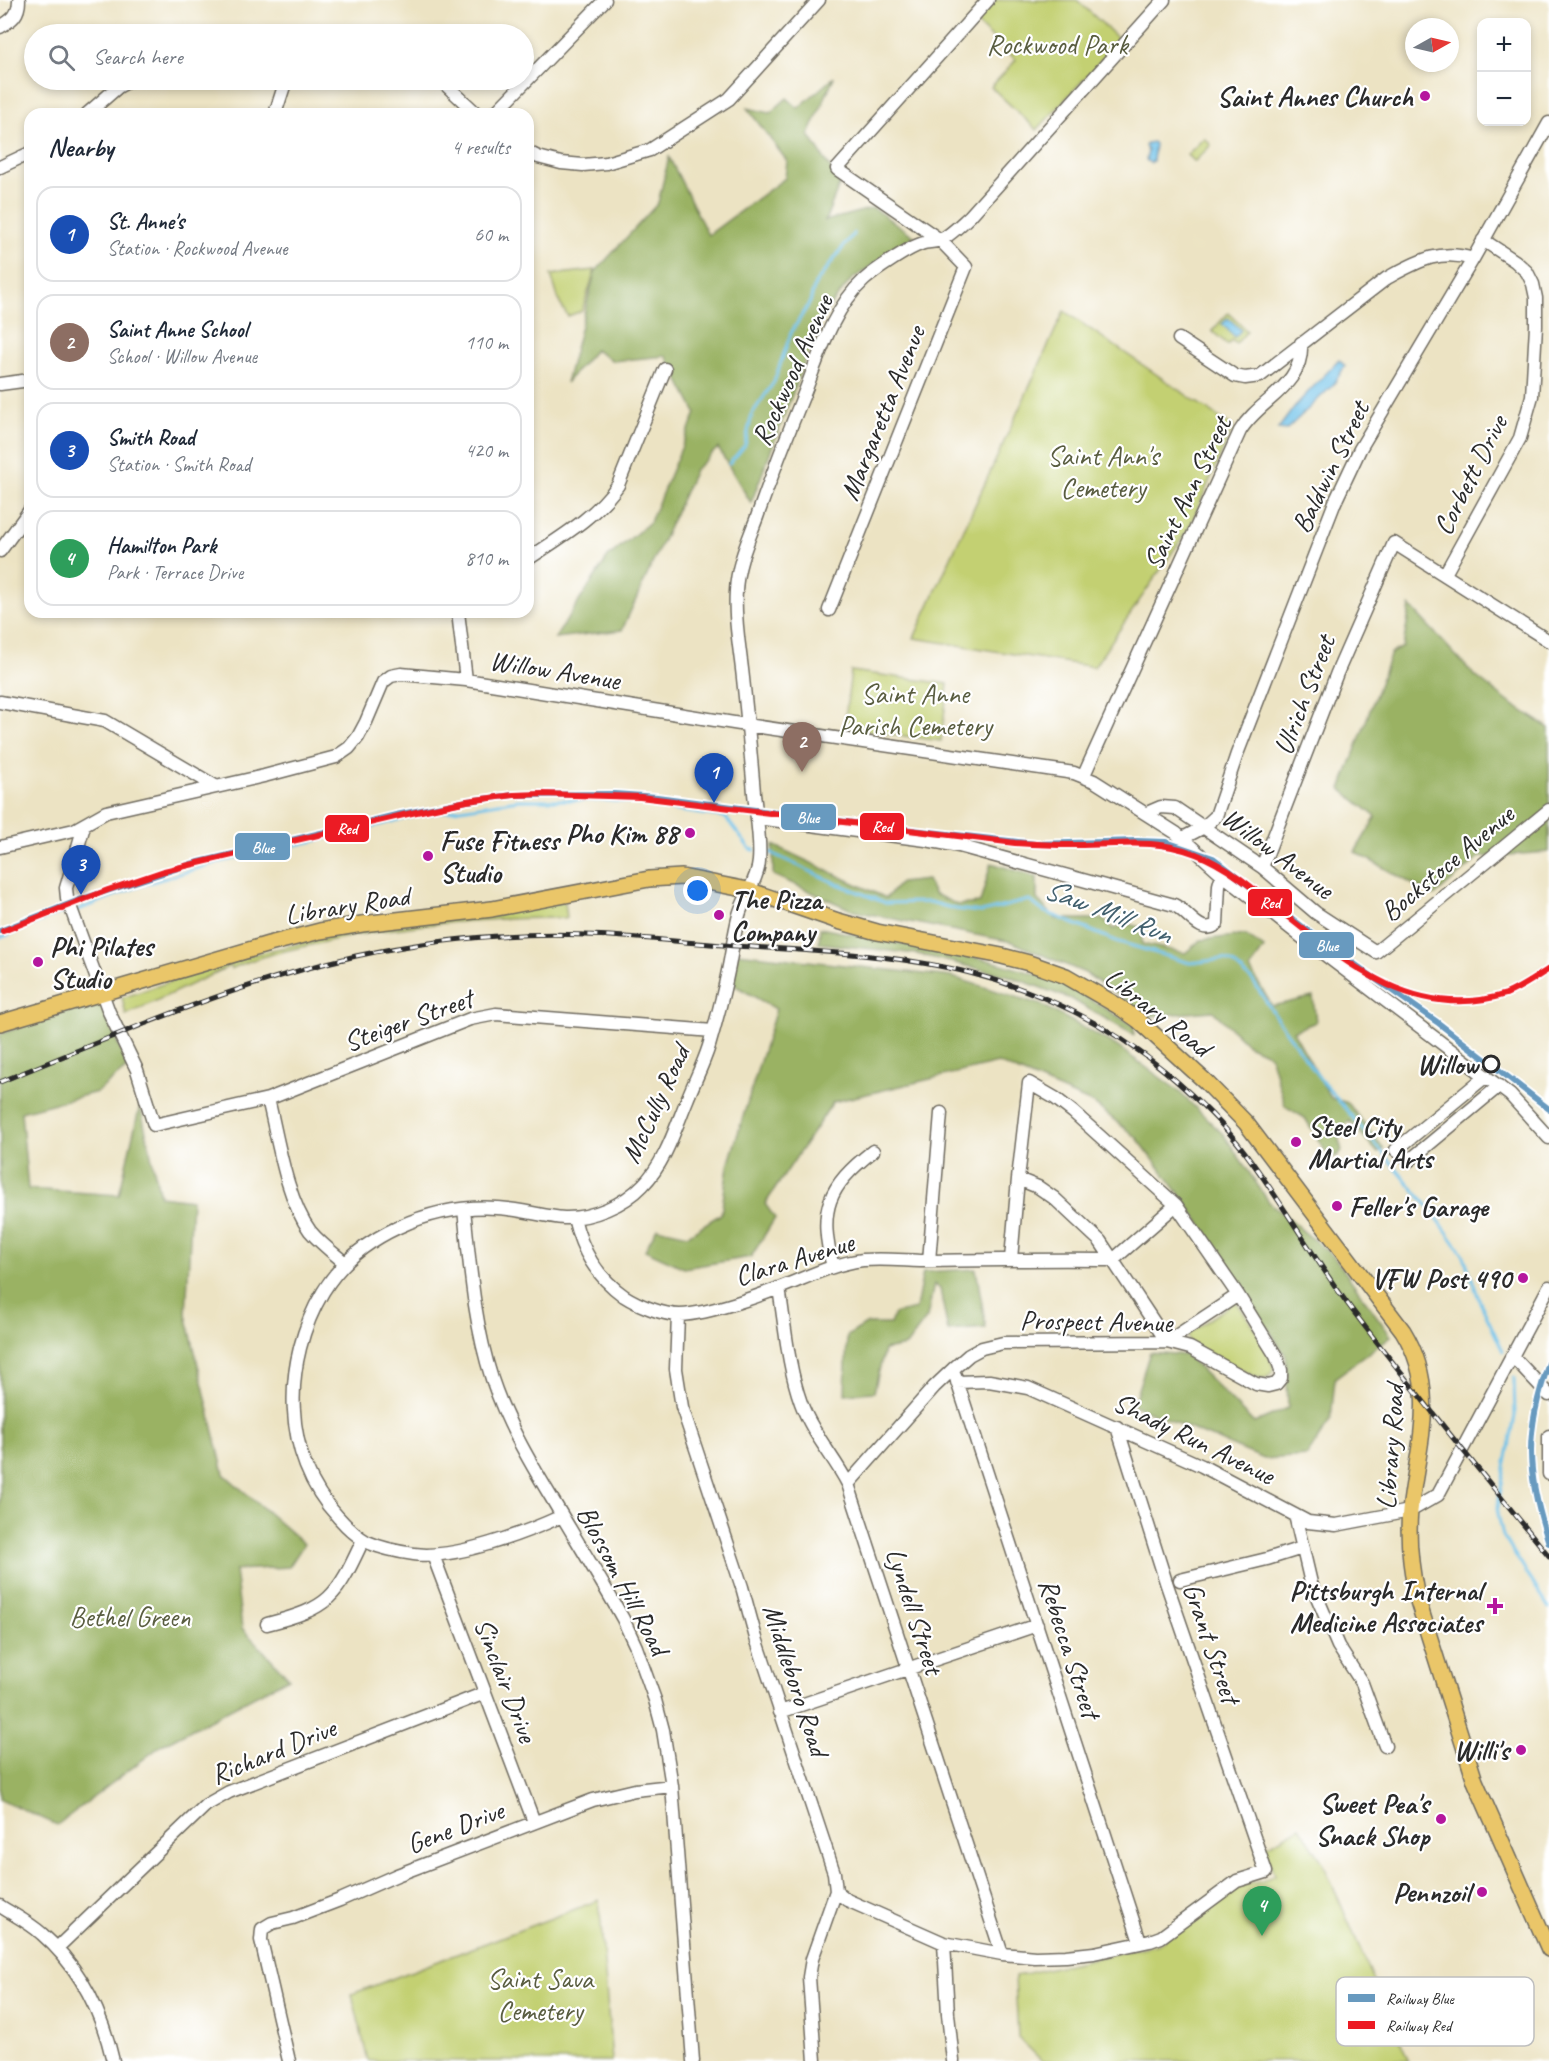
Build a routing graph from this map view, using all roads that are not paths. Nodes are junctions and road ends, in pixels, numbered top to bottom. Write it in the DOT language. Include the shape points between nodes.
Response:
graph roads {
  1 [pos="19,0"];
  2 [pos="605,0"];
  3 [pos="819,0"];
  4 [pos="988,0"];
  5 [pos="1164,0"];
  6 [pos="0,27"];
  7 [pos="534,73"];
  8 [pos="115,90"];
  9 [pos="283,90"];
  10 [pos="451,90"];
  11 [pos="517,90"];
  12 [pos="94,108"];
  13 [pos="277,108"];
  14 [pos="471,108"];
  15 [pos="500,108"];
  16 [pos="1549,123"];
  17 [pos="534,155"];
  18 [pos="24,156"];
  19 [pos="0,167"];
  20 [pos="940,240"];
  21 [pos="1483,240"];
  22 [pos="1473,259"];
  23 [pos="1179,339"];
  24 [pos="1301,343"];
  25 [pos="665,369"];
  26 [pos="24,381"];
  27 [pos="0,384"];
  28 [pos="24,518"];
  29 [pos="0,551"];
  30 [pos="534,555"];
  31 [pos="1445,574"];
  32 [pos="829,610"];
  33 [pos="459,618"];
  34 [pos="1549,641"];
  35 [pos="466,680"];
  36 [pos="0,702"];
  37 [pos="748,725"];
  38 [pos="1084,775"];
  39 [pos="215,786"];
  40 [pos="1549,810"];
  41 [pos="1147,813"];
  42 [pos="756,818"];
  43 [pos="84,826"];
  44 [pos="1204,827"];
  45 [pos="1183,838"];
  46 [pos="0,847"];
  47 [pos="1262,867"];
  48 [pos="1222,874"];
  49 [pos="748,890"];
  50 [pos="1376,952"];
  51 [pos="103,993"];
  52 [pos="0,1023"];
  53 [pos="712,1031"];
  54 [pos="1486,1076"];
  55 [pos="1499,1086"];
  56 [pos="268,1099"];
  57 [pos="941,1113"];
  58 [pos="1549,1138"];
  59 [pos="873,1151"];
  60 [pos="1018,1179"];
  61 [pos="1176,1206"];
  62 [pos="464,1209"];
  63 [pos="574,1218"];
  64 [pos="1011,1259"];
  65 [pos="1113,1260"];
  66 [pos="928,1261"];
  67 [pos="344,1262"];
  68 [pos="833,1267"];
  69 [pos="1549,1287"];
  70 [pos="779,1288"];
  71 [pos="1238,1294"];
  72 [pos="678,1315"];
  73 [pos="1167,1342"];
  74 [pos="1511,1357"];
  75 [pos="953,1369"];
  76 [pos="957,1382"];
  77 [pos="1549,1395"];
  78 [pos="1117,1427"];
  79 [pos="1549,1436"];
  80 [pos="1549,1474"];
  81 [pos="848,1484"];
  82 [pos="1410,1510"];
  83 [pos="1295,1515"];
  84 [pos="562,1516"];
  85 [pos="363,1540"];
  86 [pos="1302,1548"];
  87 [pos="433,1555"];
  88 [pos="1180,1580"];
  89 [pos="267,1624"];
  90 [pos="1037,1625"];
  91 [pos="909,1669"];
  92 [pos="485,1693"];
  93 [pos="780,1712"];
  94 [pos="1385,1746"];
  95 [pos="672,1786"];
  96 [pos="534,1822"];
  97 [pos="836,1891"];
  98 [pos="0,1906"];
  99 [pos="1140,1942"];
  100 [pos="944,1943"];
  101 [pos="57,1948"];
  102 [pos="1549,1949"];
  103 [pos="1002,1954"];
  104 [pos="113,2061"];
  105 [pos="289,2061"];
  106 [pos="693,2061"];
  107 [pos="815,2061"];
  108 [pos="953,2061"];
  1 -- 6 [label="street" via="15,17"];
  2 -- 7 [label="street"];
  3 -- 17 [label="street" via="729,99 650,150 606,163 583,165"];
  4 -- 20 [label="street" via="837,169"];
  5 -- 20 [label="street, Rockwood Avenue" via="970,216"];
  8 -- 12 [label="street"];
  9 -- 13 [label="street"];
  10 -- 14 [label="street"];
  11 -- 15 [label="street"];
  16 -- 21 [label="street, Baldwin Street"];
  18 -- 19 [label="street"];
  20 -- 32 [label="street, Margaretta Avenue" via="966,267"];
  20 -- 37 [label="street, Rockwood Avenue" via="921,244 882,267 862,282 843,305 776,462 741,562 736,591"];
  21 -- 22 [label="street, Baldwin Street"];
  21 -- 31 [label="street, Corbett Drive" via="1515,261 1533,284 1536,326 1532,396 1520,438"];
  22 -- 24 [label="street" via="1441,254 1405,268"];
  22 -- 44 [label="street, Baldwin Street" via="1359,449 1335,502 1216,816"];
  23 -- 24 [label="street" via="1235,376 1245,378 1268,371"];
  24 -- 38 [label="street, Saint Ann Street" via="1302,354 1294,375 1252,414 1240,431"];
  25 -- 30 [label="street" via="618,486 608,500 577,526"];
  26 -- 27 [label="street"];
  28 -- 29 [label="street"];
  31 -- 34 [label="street"];
  31 -- 47 [label="street, Ulrich Street" via="1394,543 1337,673"];
  33 -- 35 [label="street"];
  35 -- 37 [label="street, Willow Avenue"];
  35 -- 39 [label="street, Willow Avenue" via="390,676 379,687 358,737 336,757"];
  36 -- 39 [label="street" via="105,721"];
  37 -- 38 [label="street, Willow Avenue"];
  37 -- 42 [label="street, Rockwood Avenue"];
  38 -- 41 [label="street, Willow Avenue"];
  39 -- 43 [label="street, Willow Avenue" via="106,812"];
  40 -- 50 [label="street, Bockstoce Avenue"];
  41 -- 44 [label="street, Willow Avenue" via="1161,807 1175,808"];
  41 -- 45 [label="street, Willow Avenue"];
  42 -- 48 [label="street" via="959,846 1174,905 1206,928 1217,924"];
  42 -- 49 [label="street, Rockwood Avenue" via="760,864"];
  43 -- 46 [label="street, Willow Avenue"];
  43 -- 51 [label="street" via="66,888"];
  44 -- 45 [label="street, Baldwin Street"];
  44 -- 47 [label="street, Willow Avenue"];
  45 -- 48 [label="street, Willow Avenue"];
  47 -- 50 [label="street, Willow Avenue" via="1316,913"];
  48 -- 54 [label="street, Willow Avenue"];
  49 -- 51 [label="main road, Library Road" via="682,878 649,879 492,909 362,924 269,944"];
  49 -- 53 [label="street, McCully Road"];
  49 -- 82 [label="main road, Library Road" via="838,921 1002,956 1066,976 1138,1020 1205,1081 1260,1140 1414,1351 1424,1395"];
  51 -- 52 [label="main road, Library Road"];
  51 -- 56 [label="street, Steiger Street" via="137,1070 154,1125"];
  53 -- 56 [label="street, Steiger Street" via="496,1014 470,1019"];
  53 -- 63 [label="street, McCully Road" via="657,1168 642,1187 621,1202"];
  54 -- 55 [label="street, Willow Avenue"];
  54 -- 55 [label="street" via="1396,1150 1410,1160"];
  55 -- 58 [label="street, Willow Avenue"];
  56 -- 67 [label="street" via="299,1214 318,1240"];
  57 -- 66 [label="street"];
  59 -- 68 [label="street" via="842,1178 828,1208 826,1240"];
  60 -- 61 [label="street, Prospect Avenue" via="1029,1083 1073,1112"];
  60 -- 64 [label="street"];
  60 -- 65 [label="street" via="1054,1198 1100,1241"];
  61 -- 65 [label="street"];
  61 -- 71 [label="street, Prospect Avenue"];
  62 -- 63 [label="street, McCully Road" via="506,1208"];
  62 -- 67 [label="street, McCully Road" via="403,1225"];
  62 -- 84 [label="street, Blossom Hill Road" via="474,1302 493,1381 508,1420"];
  63 -- 72 [label="street, Clara Avenue" via="587,1257 614,1289 630,1300"];
  64 -- 65 [label="street, Clara Avenue"];
  64 -- 66 [label="street, Clara Avenue"];
  65 -- 73 [label="street"];
  66 -- 68 [label="street, Clara Avenue" via="866,1260"];
  67 -- 85 [label="street, McCully Road" via="310,1316 294,1369 292,1400 296,1434 315,1487 326,1505"];
  68 -- 70 [label="street, Clara Avenue"];
  69 -- 74 [label="street, Shady Run Avenue"];
  70 -- 72 [label="street, Clara Avenue" via="705,1311"];
  70 -- 81 [label="street, Lyndell Street" via="801,1403"];
  71 -- 73 [label="street"];
  71 -- 73 [label="street, Prospect Avenue" via="1276,1356 1281,1378 1276,1384 1256,1384 1190,1348"];
  72 -- 93 [label="street, Middleboro Road" via="676,1369 682,1407"];
  73 -- 75 [label="street, Prospect Avenue" via="1003,1343 982,1348"];
  74 -- 77 [label="street"];
  74 -- 82 [label="street, Shady Run Avenue" via="1438,1495"];
  75 -- 76 [label="street, Rebecca Street"];
  75 -- 81 [label="street, Prospect Avenue"];
  76 -- 78 [label="street, Shady Run Avenue" via="989,1381 1028,1388"];
  76 -- 90 [label="street, Rebecca Street"];
  78 -- 83 [label="street, Shady Run Avenue"];
  78 -- 99 [label="street, Grant Street" via="1266,1872 1237,1881 1161,1937"];
  79 -- 80 [label="street"];
  81 -- 91 [label="street, Lyndell Street"];
  82 -- 83 [label="street, Shady Run Avenue" via="1336,1526 1308,1522"];
  82 -- 102 [label="main road, Library Road" via="1416,1598 1464,1752"];
  83 -- 86 [label="street"];
  84 -- 87 [label="street, McCully Road" via="472,1548"];
  84 -- 95 [label="street, Blossom Hill Road" via="636,1647 663,1730"];
  85 -- 87 [label="street, McCully Road" via="389,1549"];
  85 -- 89 [label="street" via="338,1588 324,1603"];
  86 -- 88 [label="street"];
  86 -- 94 [label="street" via="1328,1625 1362,1683"];
  87 -- 92 [label="street, Sinclair Drive"];
  90 -- 91 [label="street"];
  90 -- 99 [label="street, Rebecca Street"];
  91 -- 93 [label="street"];
  91 -- 103 [label="street, Lyndell Street"];
  92 -- 96 [label="street, Sinclair Drive"];
  92 -- 101 [label="street, Richard Drive" via="229,1792 206,1805"];
  93 -- 97 [label="street, Middleboro Road" via="834,1873"];
  95 -- 96 [label="street, Gene Drive" via="613,1795"];
  95 -- 106 [label="street, Blossom Hill Road"];
  96 -- 105 [label="street, Gene Drive" via="262,1929 261,1940"];
  97 -- 100 [label="street"];
  97 -- 107 [label="street" via="809,1977"];
  98 -- 101 [label="street"];
  99 -- 103 [label="street" via="1066,1956"];
  100 -- 103 [label="street"];
  100 -- 108 [label="street"];
  101 -- 104 [label="street" via="98,2011"];
}
